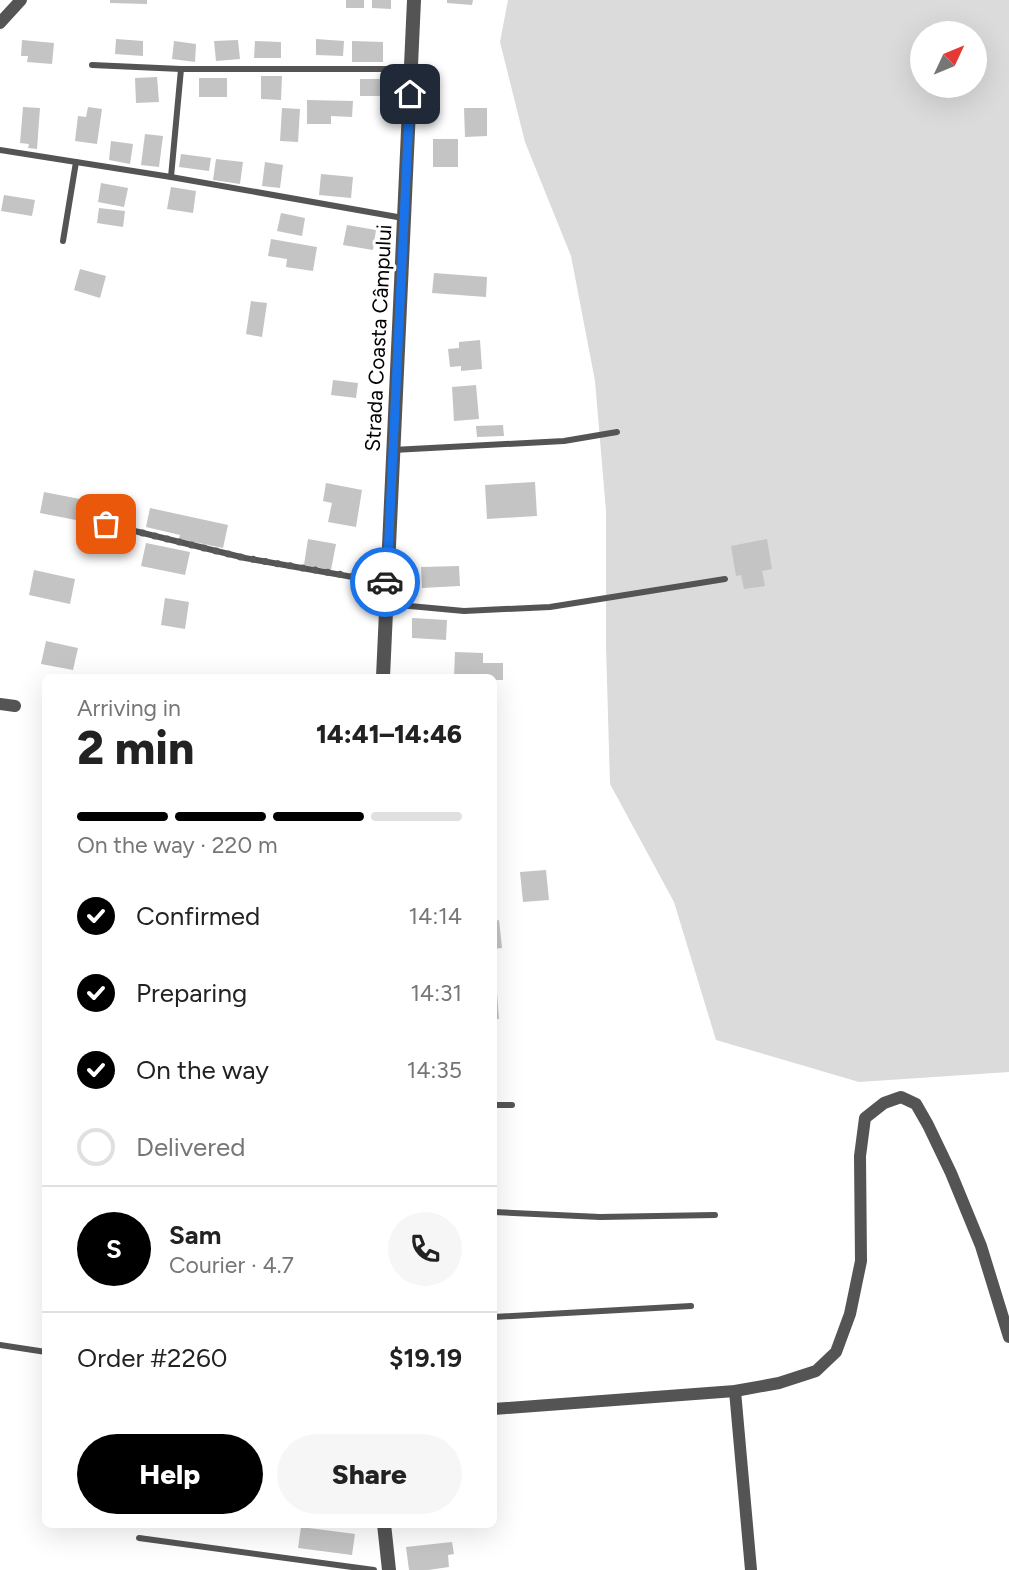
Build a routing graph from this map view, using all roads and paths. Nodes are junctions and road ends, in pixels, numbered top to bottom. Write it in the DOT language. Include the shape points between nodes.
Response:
graph roads {
  1 [pos="21,0"];
  2 [pos="414,0"];
  3 [pos="0,23"];
  4 [pos="92,65"];
  5 [pos="181,69"];
  6 [pos="412,69"];
  7 [pos="0,150"];
  8 [pos="76,162"];
  9 [pos="171,177"];
  10 [pos="404,219"];
  11 [pos="63,241"];
  12 [pos="617,432"];
  13 [pos="393,450"];
  14 [pos="106,524"];
  15 [pos="726,579"];
  16 [pos="387,583"];
  17 [pos="386,604"];
  18 [pos="383,674"];
  19 [pos="0,704"];
  20 [pos="15,706"];
  21 [pos="497,1105"];
  22 [pos="512,1105"];
  23 [pos="497,1212"];
  24 [pos="715,1216"];
  25 [pos="691,1306"];
  26 [pos="497,1317"];
  27 [pos="1009,1337"];
  28 [pos="0,1345"];
  29 [pos="42,1351"];
  30 [pos="735,1391"];
  31 [pos="497,1409"];
  32 [pos="384,1528"];
  33 [pos="139,1538"];
  34 [pos="374,1570"];
  35 [pos="389,1570"];
  36 [pos="751,1570"];
  1 -- 3 [label="street"];
  2 -- 6 [label="street, Strada Coasta Câmpului"];
  4 -- 5 [label="lane"];
  5 -- 6 [label="lane"];
  5 -- 9 [label="lane"];
  6 -- 10 [label="street, Strada Coasta Câmpului"];
  7 -- 8 [label="lane"];
  8 -- 9 [label="lane"];
  8 -- 11 [label="lane"];
  9 -- 10 [label="lane"];
  10 -- 13 [label="street, Strada Coasta Câmpului"];
  12 -- 13 [label="lane" via="564,441"];
  13 -- 16 [label="street, Strada Coasta Câmpului"];
  14 -- 16 [label="lane" via="245,558"];
  15 -- 17 [label="lane" via="550,607 464,611"];
  16 -- 17 [label="street, Strada Coasta Câmpului"];
  17 -- 18 [label="street, Strada Coasta Câmpului"];
  19 -- 20 [label="street"];
  21 -- 22 [label="lane"];
  23 -- 24 [label="lane"];
  25 -- 26 [label="lane"];
  27 -- 30 [label="street" via="981,1246 951,1173 916,1104 901,1097 884,1102 865,1118 860,1156 860,1261 850,1314 836,1352 816,1371"];
  28 -- 29 [label="lane"];
  30 -- 31 [label="street"];
  30 -- 36 [label="street"];
  32 -- 35 [label="street"];
  33 -- 34 [label="lane"];
}
